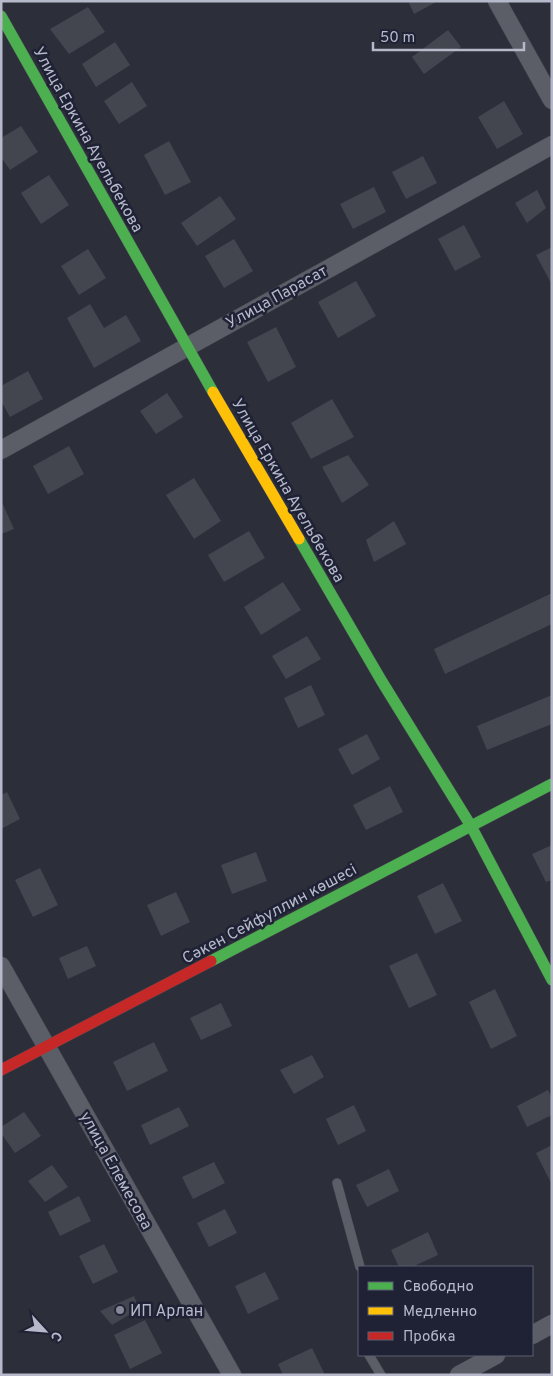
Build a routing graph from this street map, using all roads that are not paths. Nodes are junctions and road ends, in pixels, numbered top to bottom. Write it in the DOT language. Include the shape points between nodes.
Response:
graph roads {
  1 [pos="497,1"];
  2 [pos="1,16"];
  3 [pos="552,100"];
  4 [pos="552,145"];
  5 [pos="186,346"];
  6 [pos="1,450"];
  7 [pos="552,784"];
  8 [pos="471,826"];
  9 [pos="1,966"];
  10 [pos="552,980"];
  11 [pos="48,1047"];
  12 [pos="1,1070"];
  13 [pos="337,1183"];
  14 [pos="360,1266"];
  15 [pos="552,1324"];
  16 [pos="533,1334"];
  17 [pos="370,1356"];
  18 [pos="494,1356"];
  19 [pos="232,1375"];
  20 [pos="381,1375"];
  21 [pos="459,1375"];
  1 -- 3 [label="street"];
  2 -- 5 [label="street, Улица Еркина Ауельбекова"];
  4 -- 5 [label="street, Улица Парасат"];
  5 -- 6 [label="street, Улица Парасат"];
  5 -- 8 [label="street, Улица Еркина Ауельбекова" via="381,680"];
  7 -- 8 [label="street, Сәкен Сейфуллин көшесі"];
  8 -- 10 [label="street, Улица Еркина Ауельбекова"];
  8 -- 11 [label="street, Сәкен Сейфуллин көшесі"];
  9 -- 11 [label="street, улица Елемесова"];
  11 -- 12 [label="street, Сәкен Сейфуллин көшесі"];
  11 -- 19 [label="street, улица Елемесова"];
  13 -- 14 [label="lane"];
  15 -- 16 [label="street"];
  17 -- 20 [label="lane"];
  18 -- 21 [label="street"];
}
